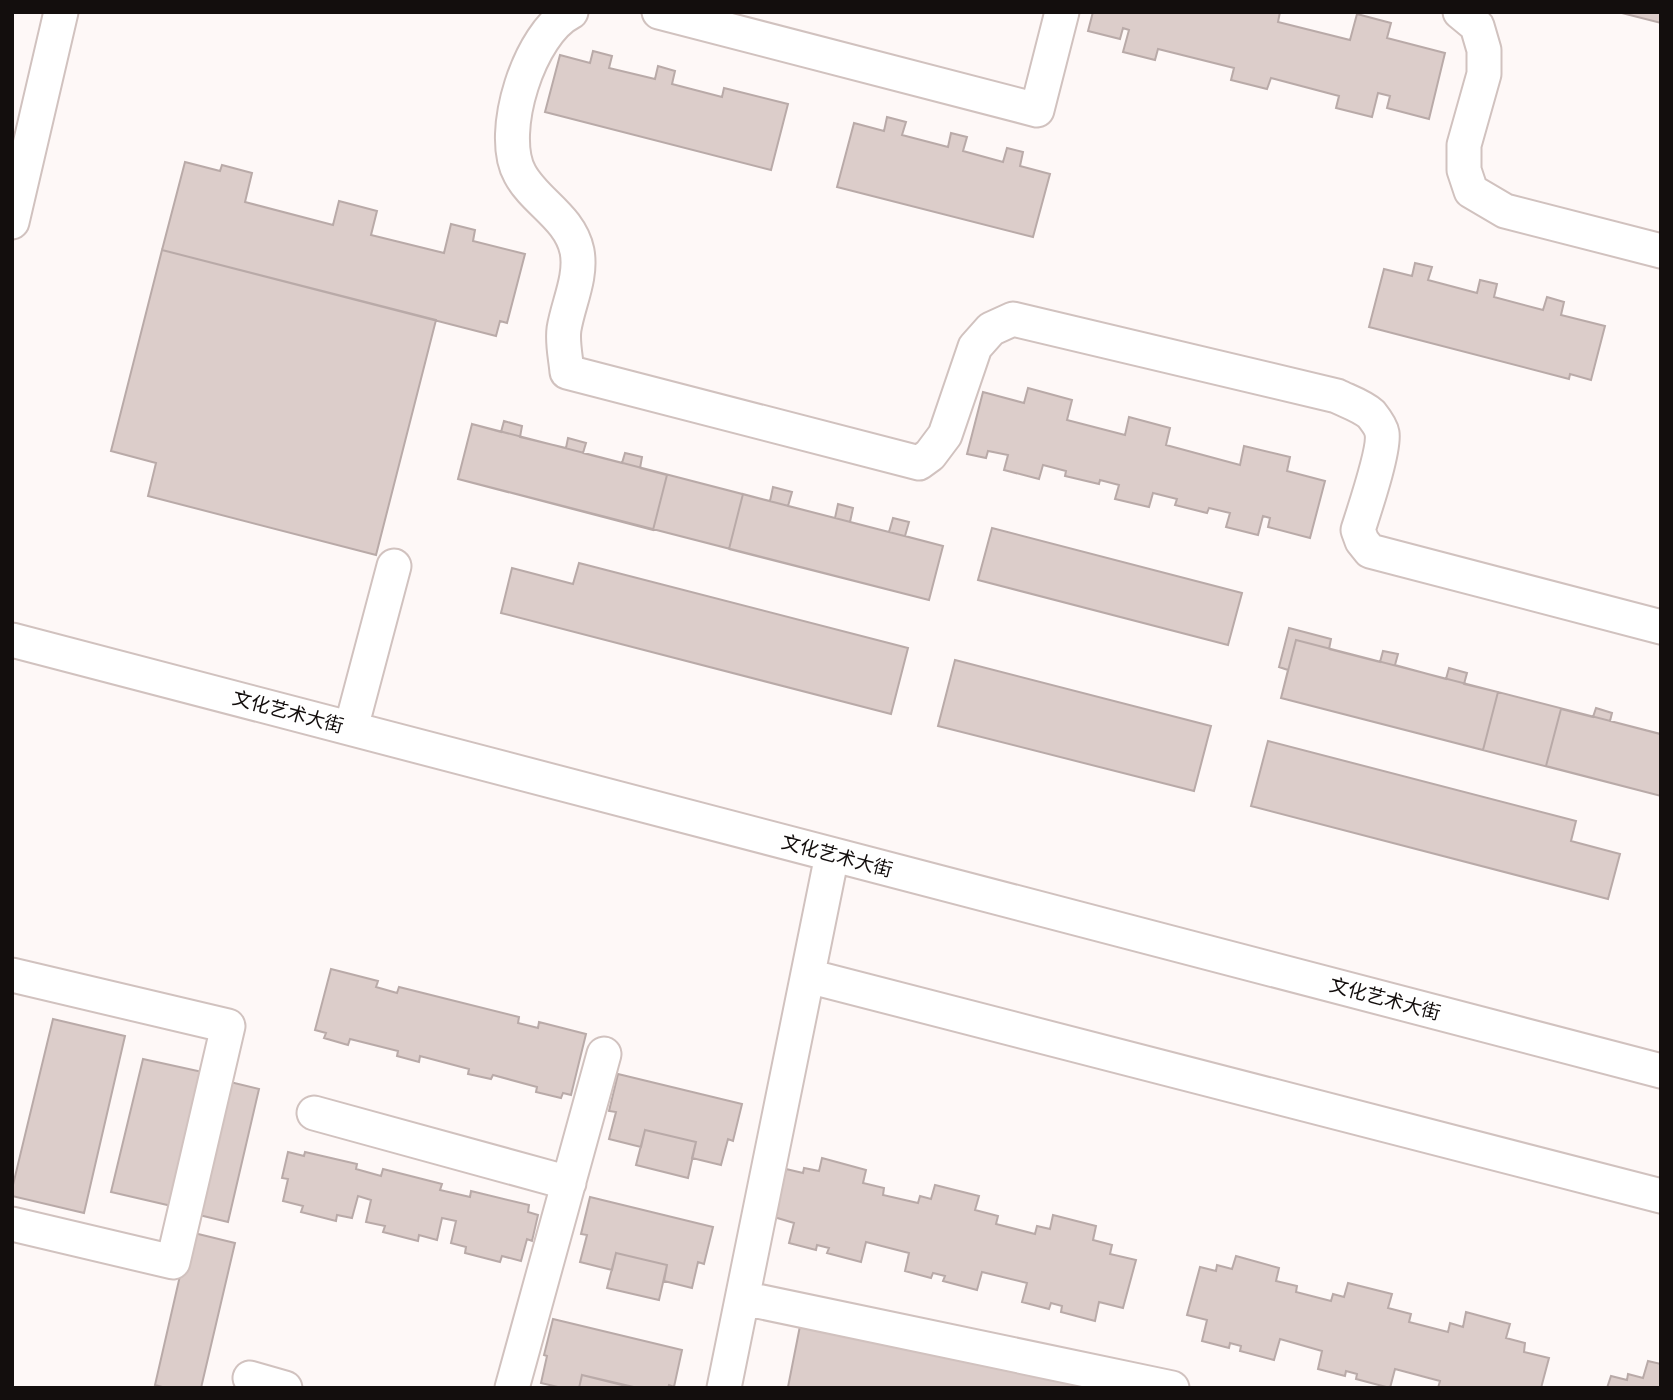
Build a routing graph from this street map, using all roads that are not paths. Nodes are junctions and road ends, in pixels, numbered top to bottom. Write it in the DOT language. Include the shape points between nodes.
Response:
graph roads {
  1 [pos="61,12"];
  2 [pos="571,12"];
  3 [pos="659,12"];
  4 [pos="1062,12"];
  5 [pos="1460,12"];
  6 [pos="12,222"];
  7 [pos="1661,251"];
  8 [pos="394,566"];
  9 [pos="1661,627"];
  10 [pos="12,640"];
  11 [pos="352,729"];
  12 [pos="832,855"];
  13 [pos="12,975"];
  14 [pos="808,976"];
  15 [pos="604,1054"];
  16 [pos="1661,1072"];
  17 [pos="314,1113"];
  18 [pos="569,1183"];
  19 [pos="1661,1196"];
  20 [pos="12,1224"];
  21 [pos="743,1298"];
  22 [pos="250,1378"];
  23 [pos="285,1388"];
  24 [pos="512,1388"];
  25 [pos="724,1388"];
  26 [pos="1171,1388"];
  1 -- 6 [label="street"];
  2 -- 9 [label="street" via="553,27 526,69 513,129 520,176 562,221 578,254 564,332 567,372 919,463 945,435 975,347 991,329 1013,319 1348,401 1370,413 1382,434 1359,530 1370,551"];
  3 -- 4 [label="street" via="1037,110"];
  5 -- 7 [label="street" via="1477,26 1484,50 1484,74 1464,145 1464,170 1471,191 1505,211"];
  8 -- 11 [label="street"];
  10 -- 11 [label="street, 文化艺术大街"];
  11 -- 12 [label="street, 文化艺术大街"];
  12 -- 14 [label="street"];
  12 -- 16 [label="street, 文化艺术大街"];
  13 -- 20 [label="street" via="228,1026 173,1262"];
  14 -- 19 [label="street"];
  14 -- 21 [label="street"];
  15 -- 18 [label="street"];
  17 -- 18 [label="street"];
  18 -- 24 [label="street"];
  21 -- 25 [label="street"];
  21 -- 26 [label="street"];
  22 -- 23 [label="street"];
}
